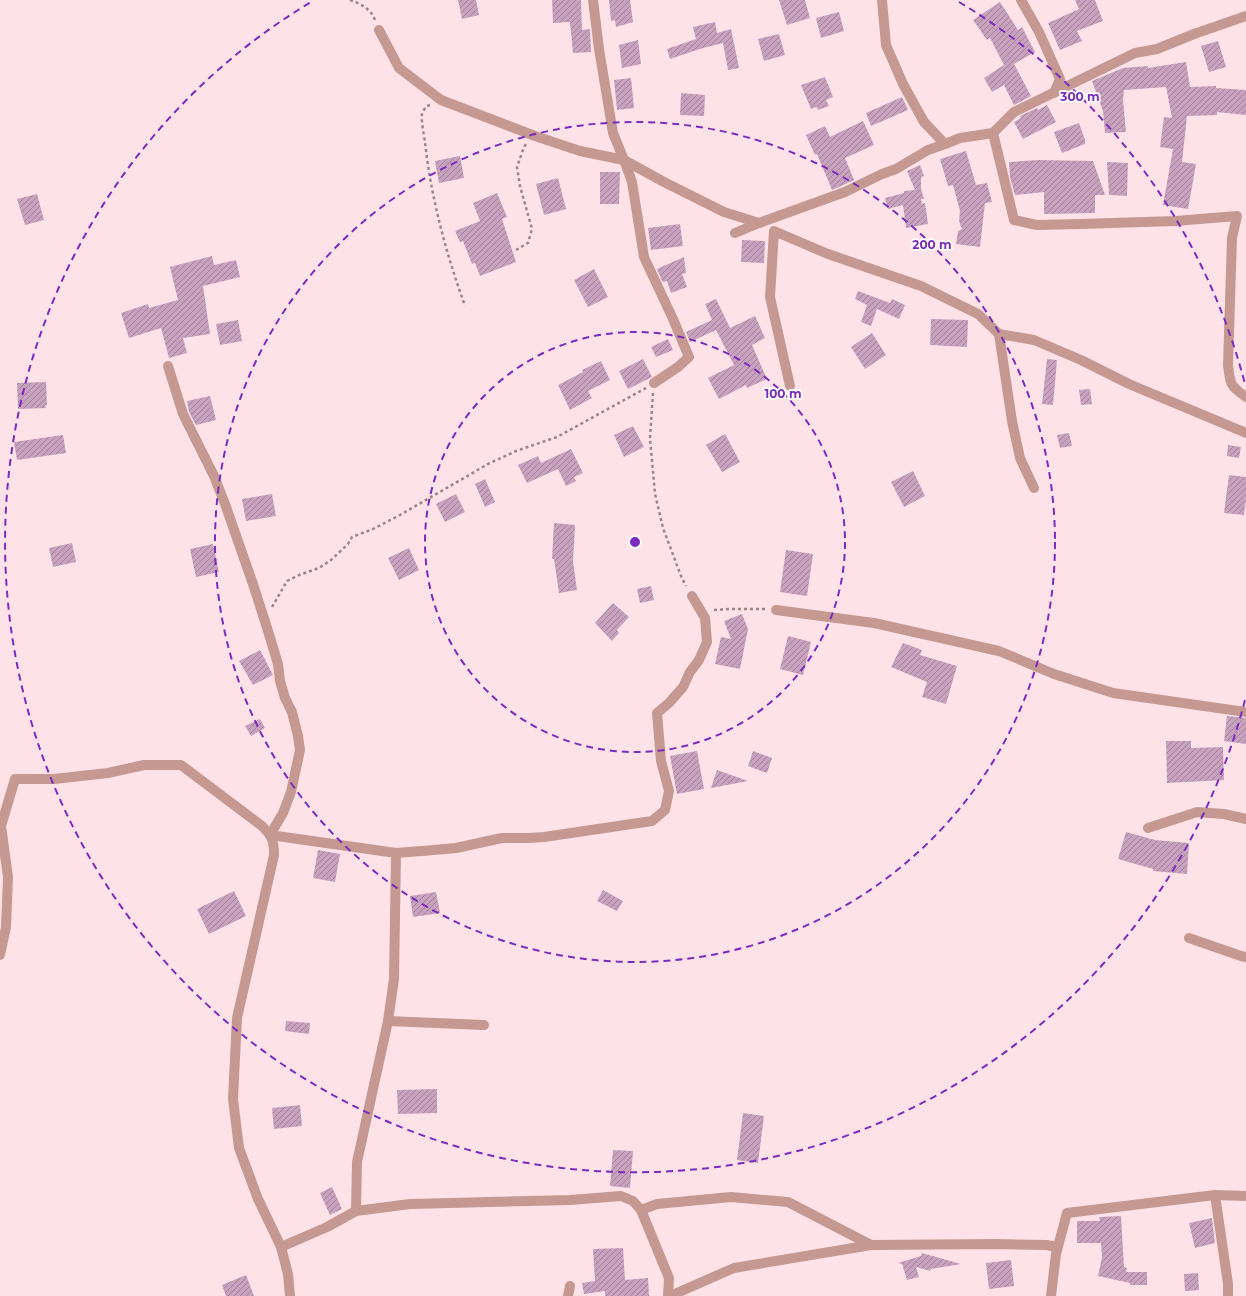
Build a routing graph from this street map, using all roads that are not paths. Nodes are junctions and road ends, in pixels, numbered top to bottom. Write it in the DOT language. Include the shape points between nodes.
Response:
graph roads {
  1 [pos="593,0"];
  2 [pos="882,0"];
  3 [pos="1021,0"];
  4 [pos="1246,16"];
  5 [pos="378,30"];
  6 [pos="1054,93"];
  7 [pos="993,133"];
  8 [pos="945,144"];
  9 [pos="624,160"];
  10 [pos="1241,217"];
  11 [pos="759,223"];
  12 [pos="774,230"];
  13 [pos="734,233"];
  14 [pos="999,334"];
  15 [pos="168,366"];
  16 [pos="654,383"];
  17 [pos="790,386"];
  18 [pos="1246,397"];
  19 [pos="1246,433"];
  20 [pos="1034,488"];
  21 [pos="692,596"];
  22 [pos="776,610"];
  23 [pos="1246,712"];
  24 [pos="1246,819"];
  25 [pos="1148,828"];
  26 [pos="270,834"];
  27 [pos="396,852"];
  28 [pos="1189,938"];
  29 [pos="0,955"];
  30 [pos="1246,957"];
  31 [pos="388,1021"];
  32 [pos="484,1025"];
  33 [pos="1215,1195"];
  34 [pos="1246,1196"];
  35 [pos="641,1210"];
  36 [pos="356,1211"];
  37 [pos="871,1245"];
  38 [pos="281,1247"];
  39 [pos="1058,1247"];
  40 [pos="290,1296"];
  41 [pos="669,1296"];
  42 [pos="1051,1296"];
  43 [pos="1228,1296"];
  1 -- 9 [label="street" via="612,132"];
  2 -- 8 [label="street" via="886,45 903,84 924,122"];
  3 -- 6 [label="street" via="1060,79"];
  4 -- 6 [label="street" via="1157,49 1134,54"];
  5 -- 9 [label="street" via="400,68 442,100 580,151"];
  6 -- 7 [label="street" via="1014,112"];
  7 -- 8 [label="street" via="960,138"];
  7 -- 10 [label="street" via="1014,220 1036,225 1175,222"];
  8 -- 11 [label="street" via="928,150 896,170"];
  9 -- 11 [label="street" via="724,212"];
  9 -- 16 [label="street" via="632,182 644,257 689,357"];
  10 -- 18 [label="street" via="1232,238 1228,365 1230,381 1234,388"];
  11 -- 12 [label="street"];
  11 -- 13 [label="street"];
  12 -- 14 [label="street" via="828,254 921,286 978,314"];
  12 -- 17 [label="street" via="770,297"];
  14 -- 19 [label="street" via="1034,340 1129,384"];
  14 -- 20 [label="street" via="1020,458"];
  15 -- 26 [label="street" via="183,414 225,504 264,617 285,698 292,712 300,750 297,767 283,813"];
  21 -- 27 [label="street" via="705,618 707,642 683,687 657,713 662,761 669,791 665,810 652,821 544,837 502,838 456,848"];
  22 -- 23 [label="street" via="874,623 999,651 1054,674 1113,693"];
  24 -- 25 [label="street" via="1197,812"];
  26 -- 27 [label="street"];
  26 -- 29 [label="street" via="181,765 144,765 108,774 54,779 15,779 1,826 8,877 6,926"];
  26 -- 38 [label="street" via="274,844 274,855 237,1018 233,1099 239,1148 258,1199"];
  27 -- 31 [label="street" via="394,979"];
  28 -- 30 [label="street"];
  31 -- 32 [label="street"];
  31 -- 36 [label="street" via="357,1162"];
  33 -- 34 [label="street"];
  33 -- 39 [label="street" via="1067,1213"];
  33 -- 43 [label="street"];
  35 -- 36 [label="street" via="633,1201 621,1196 570,1200 410,1204"];
  35 -- 37 [label="street" via="657,1204 730,1198 788,1202"];
  35 -- 41 [label="street" via="669,1278"];
  36 -- 38 [label="street"];
  37 -- 39 [label="street" via="996,1244"];
  37 -- 41 [label="street" via="734,1268"];
  38 -- 40 [label="street" via="288,1274"];
  39 -- 42 [label="street"];
}
